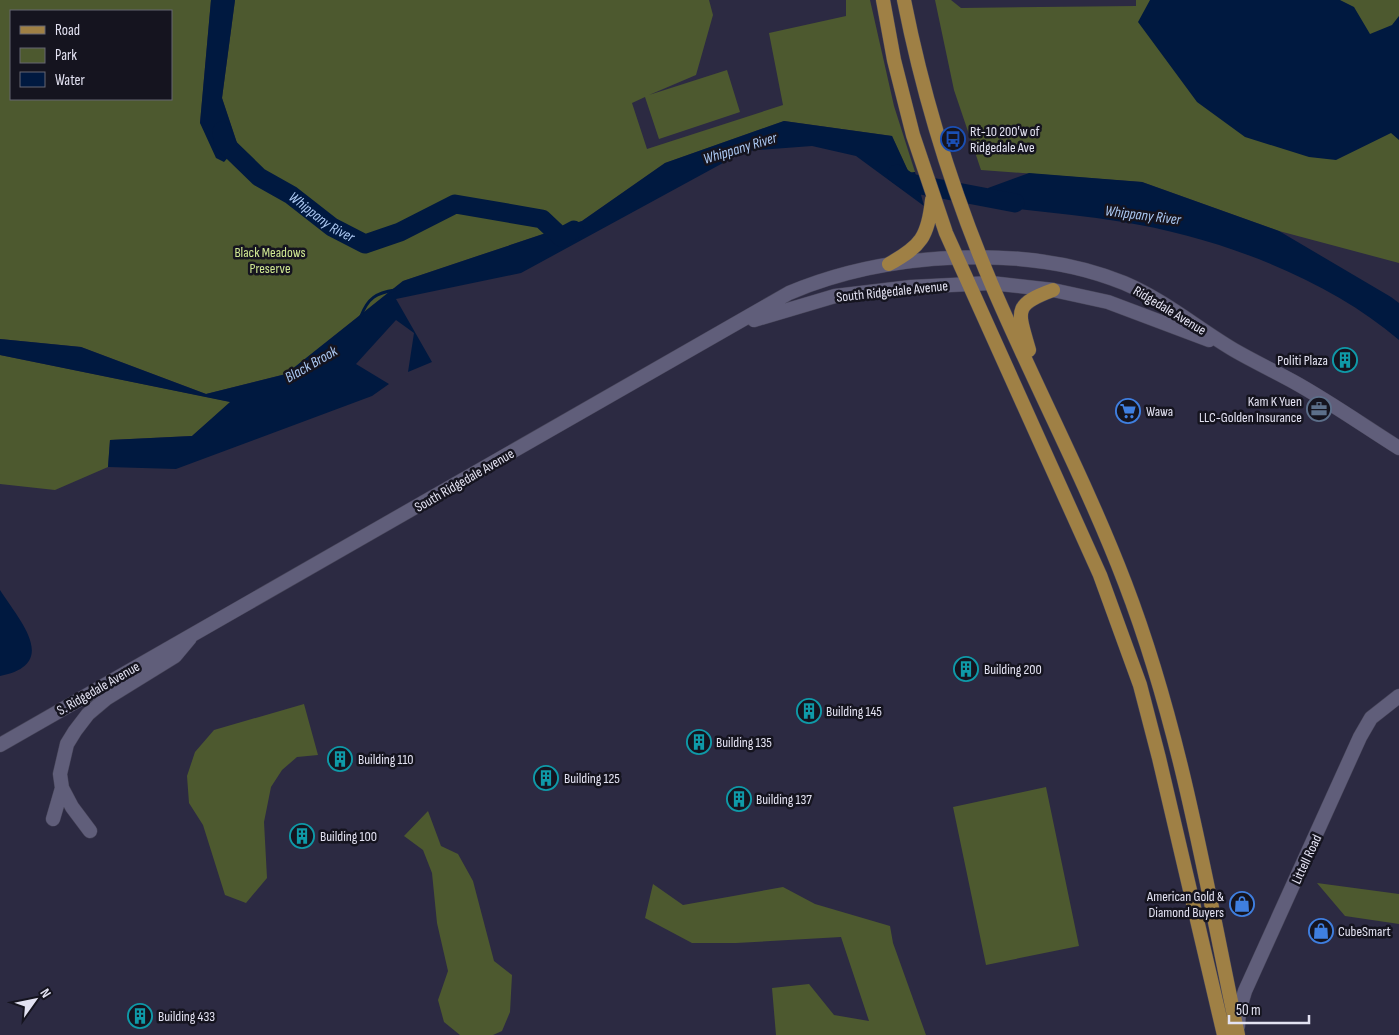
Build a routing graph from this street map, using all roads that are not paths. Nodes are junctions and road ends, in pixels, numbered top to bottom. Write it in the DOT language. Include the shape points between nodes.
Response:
graph roads {
  1 [pos="883,0"];
  2 [pos="904,0"];
  3 [pos="933,197"];
  4 [pos="981,257"];
  5 [pos="956,259"];
  6 [pos="889,264"];
  7 [pos="967,283"];
  8 [pos="991,283"];
  9 [pos="1054,290"];
  10 [pos="732,327"];
  11 [pos="1233,349"];
  12 [pos="1030,370"];
  13 [pos="1399,448"];
  14 [pos="196,632"];
  15 [pos="1399,696"];
  16 [pos="0,746"];
  17 [pos="62,788"];
  18 [pos="52,819"];
  19 [pos="90,831"];
  20 [pos="1224,1035"];
  21 [pos="1238,1035"];
  1 -- 3 [label="main road" via="913,135"];
  2 -- 4 [label="main road" via="938,135"];
  3 -- 5 [label="main road"];
  3 -- 6 [label="main road" via="930,224 923,240"];
  4 -- 5 [label="main road, Ridgedale Avenue"];
  4 -- 8 [label="main road"];
  4 -- 11 [label="main road, Ridgedale Avenue" via="1038,260 1124,283 1162,302"];
  5 -- 6 [label="main road, South Ridgedale Avenue"];
  5 -- 7 [label="main road"];
  6 -- 10 [label="main road, South Ridgedale Avenue" via="839,274 810,284"];
  7 -- 8 [label="main road, Ridgedale Avenue"];
  7 -- 10 [label="main road, South Ridgedale Avenue" via="835,296"];
  7 -- 20 [label="main road" via="1100,575 1127,647 1159,758"];
  8 -- 9 [label="main road, Ridgedale Avenue"];
  8 -- 12 [label="main road"];
  9 -- 11 [label="main road, Ridgedale Avenue" via="1115,305"];
  9 -- 12 [label="main road" via="1030,298 1023,305 1020,320 1030,354"];
  10 -- 14 [label="main road, South Ridgedale Avenue"];
  11 -- 13 [label="main road, Ridgedale Avenue" via="1300,386"];
  12 -- 21 [label="main road" via="1112,549 1152,660 1188,791"];
  14 -- 16 [label="main road, S. Ridgedale Avenue"];
  14 -- 17 [label="main road" via="176,656 88,714 67,744 60,774"];
  15 -- 21 [label="main road, Littell Road" via="1371,718 1360,737 1245,991 1239,1011"];
  17 -- 18 [label="main road"];
  17 -- 19 [label="main road"];
}
